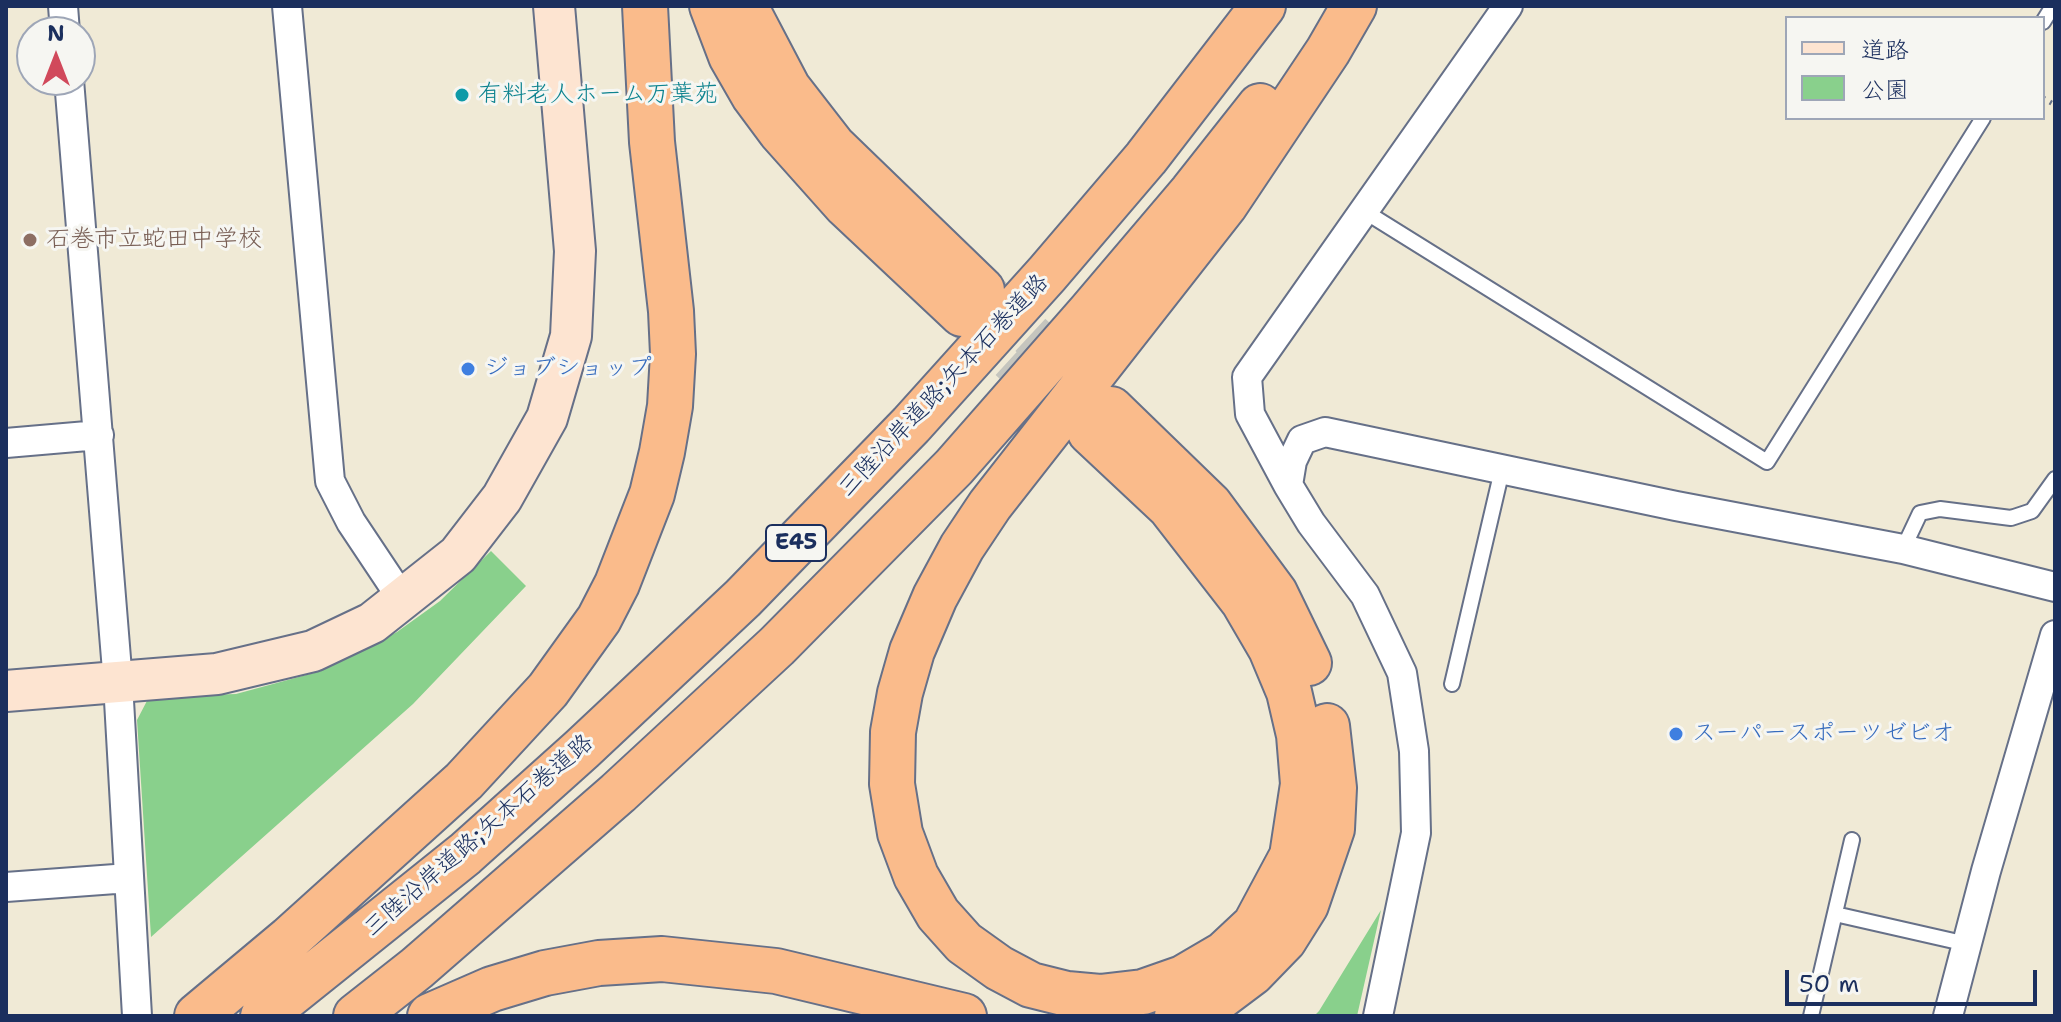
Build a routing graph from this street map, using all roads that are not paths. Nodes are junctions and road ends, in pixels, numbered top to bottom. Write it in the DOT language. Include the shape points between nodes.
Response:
graph roads {
  1 [pos="287,6"];
  2 [pos="554,6"];
  3 [pos="645,6"];
  4 [pos="712,6"];
  5 [pos="745,6"];
  6 [pos="1263,6"];
  7 [pos="1337,6"];
  8 [pos="1354,6"];
  9 [pos="1508,6"];
  10 [pos="70,96"];
  11 [pos="1982,120"];
  12 [pos="1364,211"];
  13 [pos="99,435"];
  14 [pos="6,443"];
  15 [pos="1502,470"];
  16 [pos="2055,479"];
  17 [pos="1288,485"];
  18 [pos="1903,549"];
  19 [pos="2055,587"];
  20 [pos="403,600"];
  21 [pos="2055,635"];
  22 [pos="118,683"];
  23 [pos="1452,684"];
  24 [pos="6,691"];
  25 [pos="1852,840"];
  26 [pos="129,878"];
  27 [pos="6,887"];
  28 [pos="1835,914"];
  29 [pos="1967,944"];
  30 [pos="137,1016"];
  31 [pos="197,1016"];
  32 [pos="263,1016"];
  33 [pos="356,1016"];
  34 [pos="430,1016"];
  35 [pos="964,1016"];
  36 [pos="1177,1016"];
  37 [pos="1378,1016"];
  38 [pos="1811,1016"];
  39 [pos="1948,1016"];
  1 -- 20 [label="street" via="330,481"];
  2 -- 20 [label="street" via="575,251 571,336 547,418 502,498 458,555"];
  3 -- 31 [label="highway" via="673,354 670,406 652,494 617,584 599,619 548,690 464,781"];
  4 -- 5 [label="highway" via="731,56 780,131 846,205 972,302 788,88"];
  6 -- 32 [label="highway, 三陸沿岸道路;矢本石巻道路 / E45" via="1146,158 1047,274 911,425 743,598 465,854"];
  7 -- 33 [label="highway, E45" via="1192,192 954,467 777,646 618,793"];
  8 -- 36 [label="highway" via="1225,205 962,547 912,651 893,732 892,784 900,833 916,876 938,914 964,943 999,968 1031,985 1100,997 1143,992 1183,978 1224,954 1255,925 1292,856 1303,784 1289,692 1243,601 1100,421 1210,505 1275,593 1305,652 1331,746 1332,829 1306,905 1284,940 1216,1000"];
  9 -- 12 [label="street"];
  10 -- 13 [label="street"];
  11 -- 12 [label="lane" via="1767,462"];
  12 -- 17 [label="street" via="1247,377 1250,414"];
  13 -- 14 [label="street"];
  13 -- 22 [label="street"];
  15 -- 17 [label="street" via="1325,432 1302,440"];
  15 -- 18 [label="street"];
  15 -- 23 [label="lane"];
  16 -- 18 [label="lane" via="2032,511 2011,518 1940,509 1920,513"];
  17 -- 37 [label="street" via="1365,595 1402,673 1414,751 1416,833"];
  18 -- 19 [label="street"];
  20 -- 22 [label="street" via="372,623 313,651 217,674"];
  21 -- 29 [label="street"];
  22 -- 24 [label="street"];
  22 -- 26 [label="street"];
  25 -- 28 [label="lane"];
  26 -- 27 [label="street"];
  26 -- 30 [label="street"];
  28 -- 29 [label="lane"];
  28 -- 38 [label="lane"];
  29 -- 39 [label="street"];
  34 -- 35 [label="highway" via="545,973 662,959 776,971"];
}
